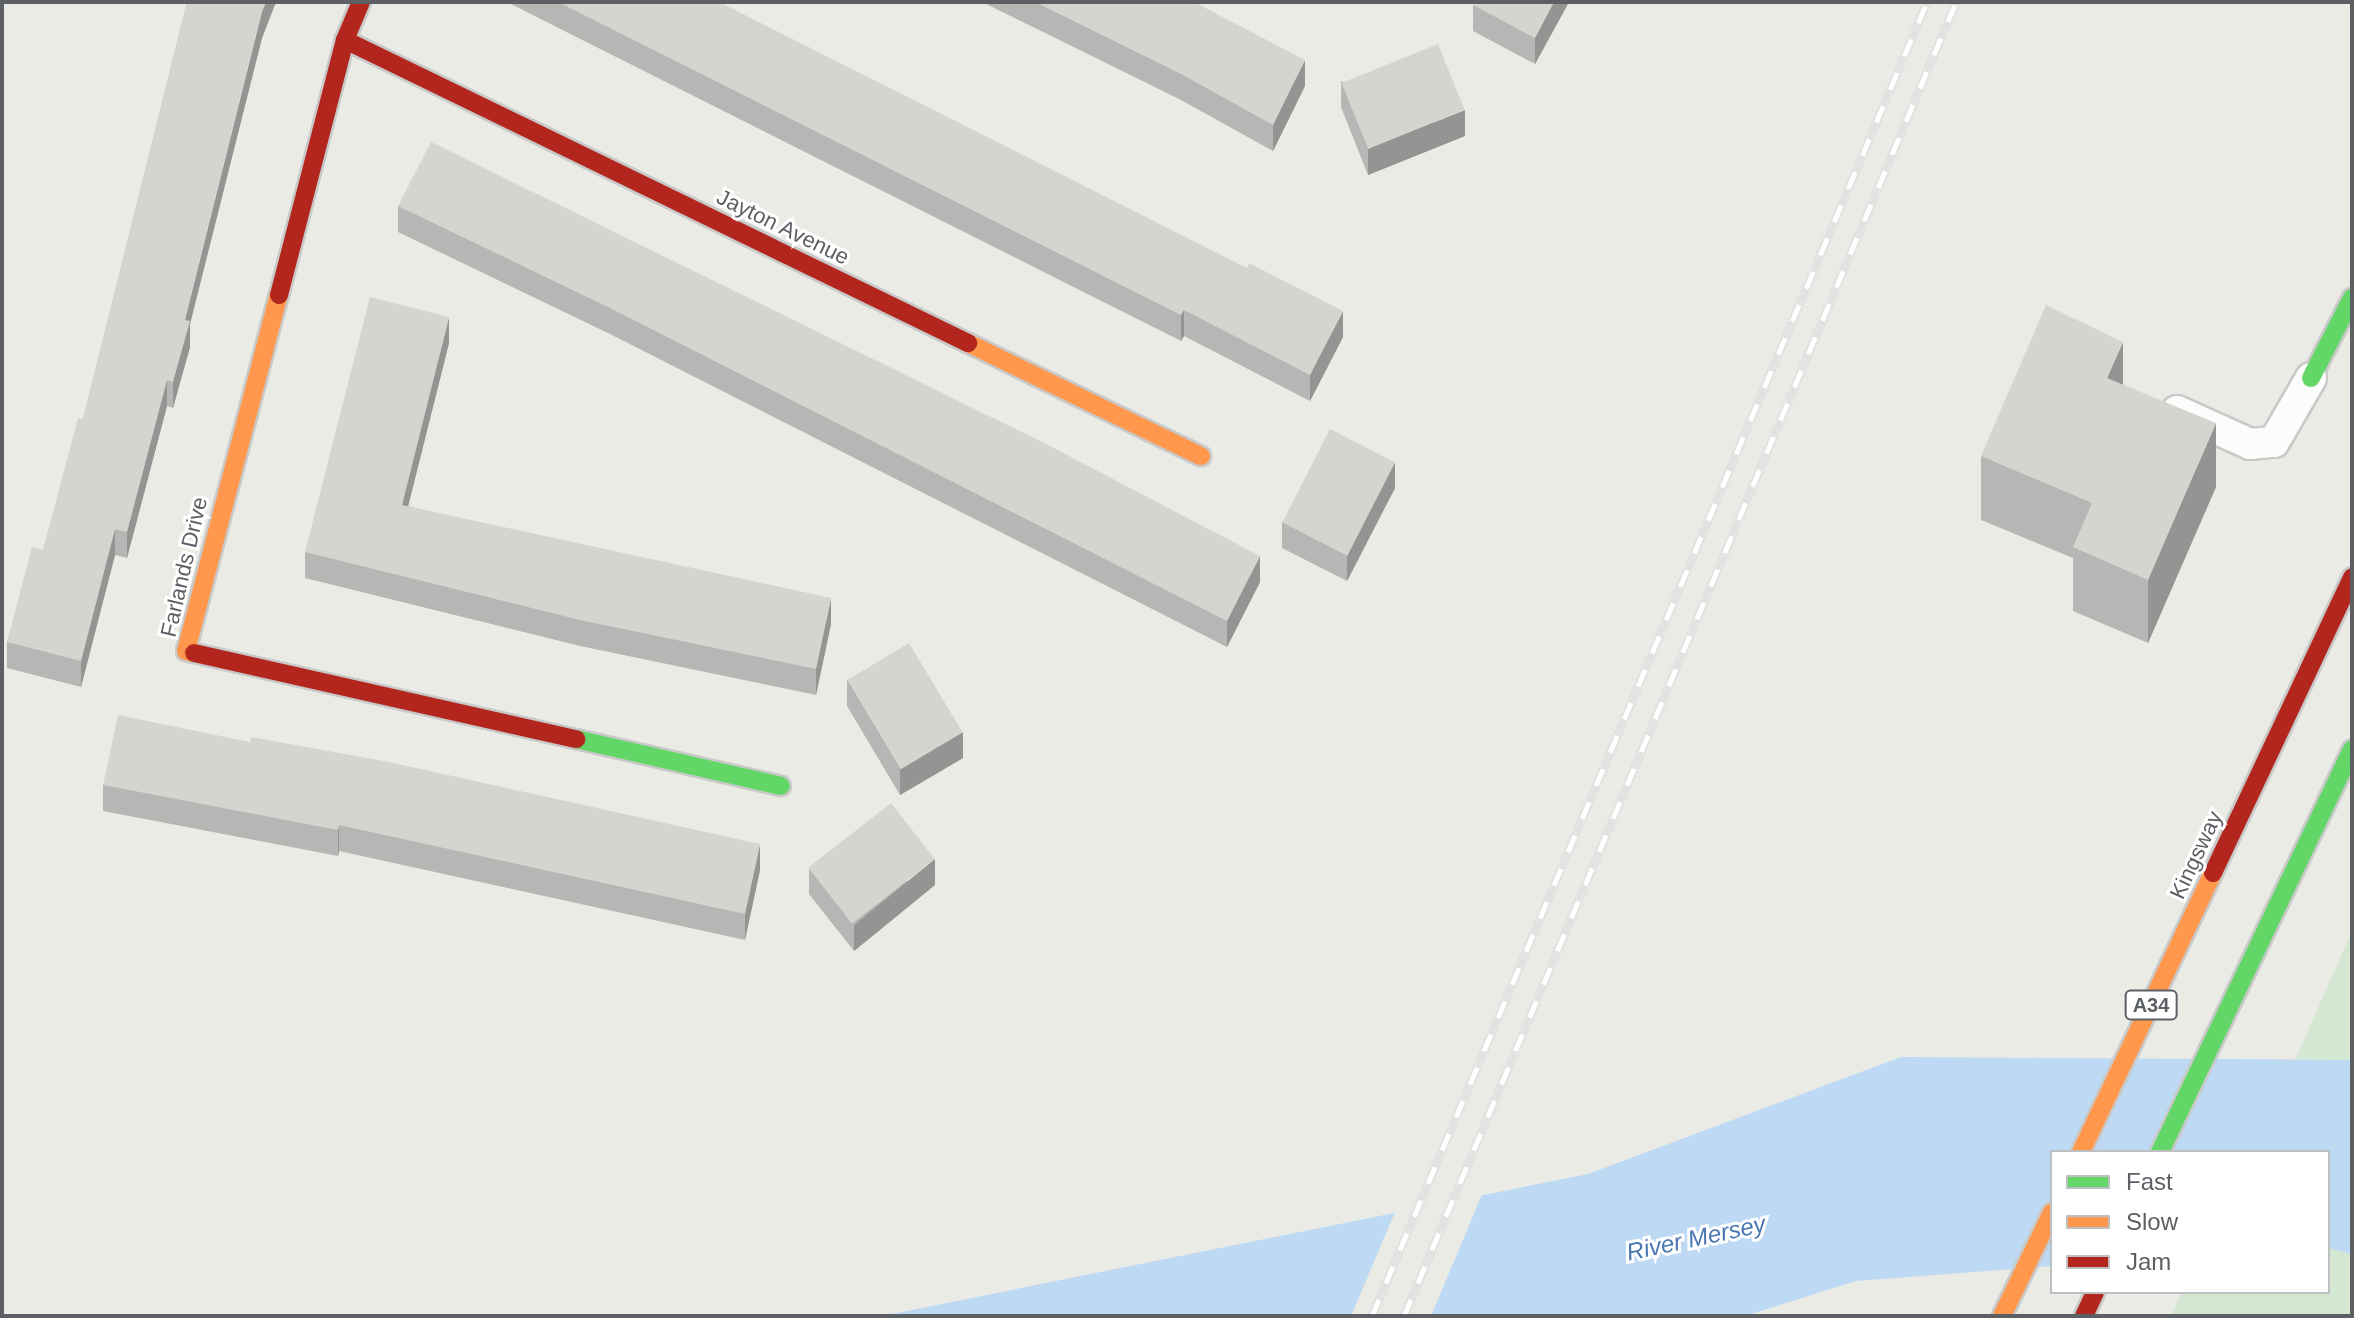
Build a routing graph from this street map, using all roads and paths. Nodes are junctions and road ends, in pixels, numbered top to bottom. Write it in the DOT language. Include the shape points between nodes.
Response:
graph roads {
  1 [pos="361,2"];
  2 [pos="345,40"];
  3 [pos="2352,298"];
  4 [pos="2311,378"];
  5 [pos="2148,397"];
  6 [pos="1201,456"];
  7 [pos="2352,577"];
  8 [pos="2352,749"];
  9 [pos="781,786"];
  10 [pos="2082,1150"];
  11 [pos="2161,1150"];
  12 [pos="2050,1216"];
  13 [pos="2094,1294"];
  14 [pos="2002,1316"];
  15 [pos="2084,1316"];
  1 -- 2 [label="main road, Farlands Drive"];
  2 -- 6 [label="main road, Jayton Avenue"];
  2 -- 9 [label="main road, Farlands Drive" via="186,651"];
  3 -- 4 [label="main road"];
  4 -- 5 [label="lane" via="2274,442 2250,444"];
  7 -- 10 [label="main road, Kingsway / A34"];
  8 -- 11 [label="main road"];
  12 -- 14 [label="main road"];
  13 -- 15 [label="main road"];
}
